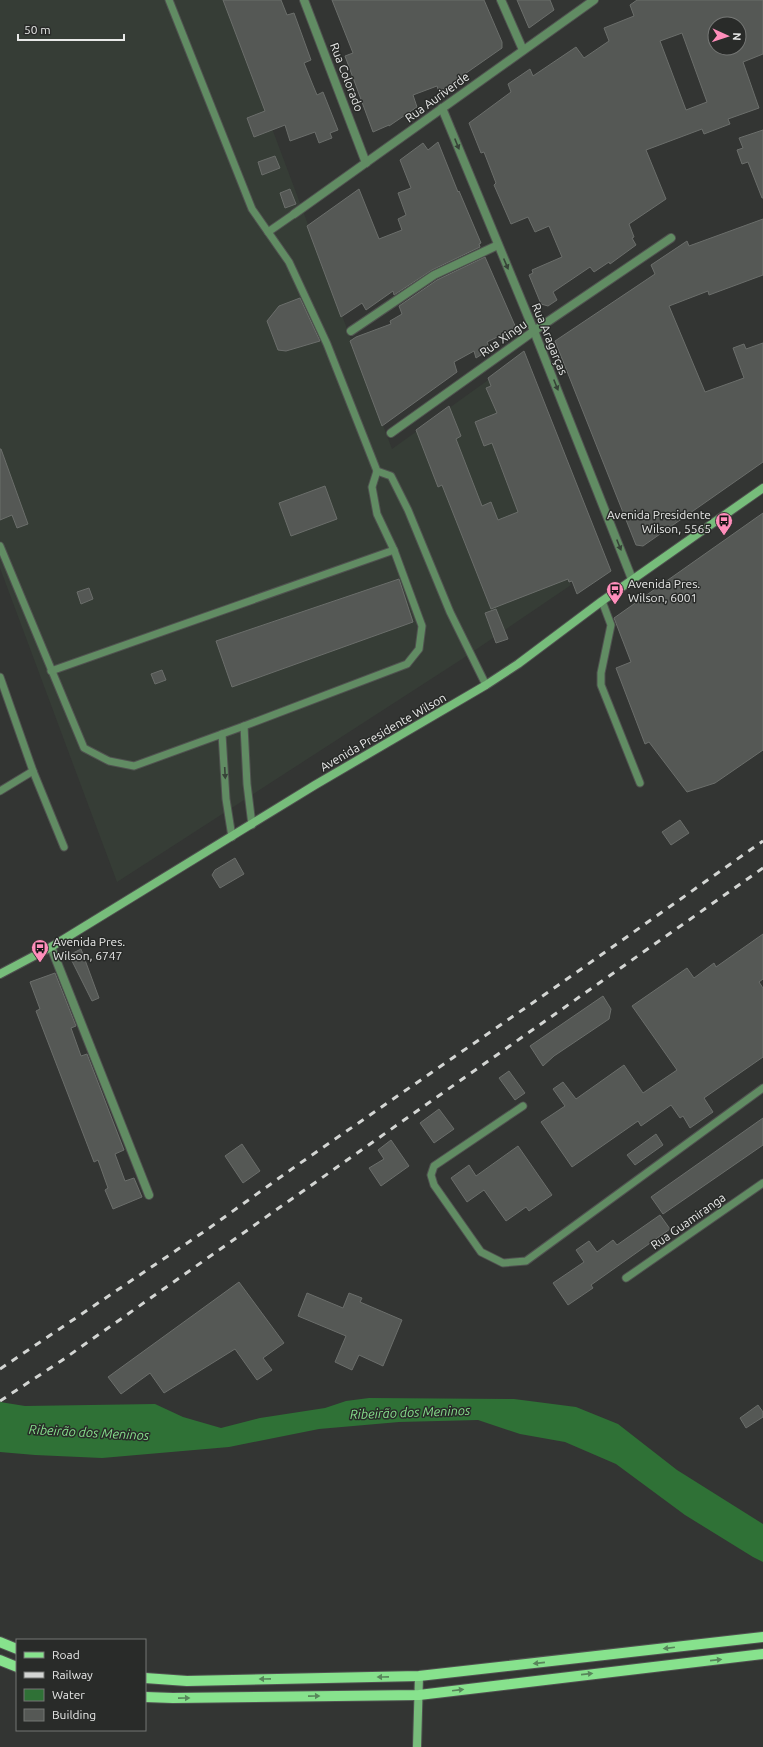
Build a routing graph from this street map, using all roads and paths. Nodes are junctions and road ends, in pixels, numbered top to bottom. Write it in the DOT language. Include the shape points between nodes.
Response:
graph roads {
  1 [pos="169,0"];
  2 [pos="304,0"];
  3 [pos="501,0"];
  4 [pos="594,0"];
  5 [pos="523,50"];
  6 [pos="442,108"];
  7 [pos="366,163"];
  8 [pos="294,214"];
  9 [pos="268,232"];
  10 [pos="671,238"];
  11 [pos="498,245"];
  12 [pos="351,331"];
  13 [pos="534,331"];
  14 [pos="391,433"];
  15 [pos="376,471"];
  16 [pos="763,488"];
  17 [pos="0,546"];
  18 [pos="394,550"];
  19 [pos="632,579"];
  20 [pos="602,601"];
  21 [pos="52,671"];
  22 [pos="0,677"];
  23 [pos="486,685"];
  24 [pos="244,726"];
  25 [pos="222,734"];
  26 [pos="33,771"];
  27 [pos="640,783"];
  28 [pos="0,791"];
  29 [pos="252,824"];
  30 [pos="232,837"];
  31 [pos="64,847"];
  32 [pos="51,947"];
  33 [pos="0,974"];
  34 [pos="763,1088"];
  35 [pos="523,1106"];
  36 [pos="763,1183"];
  37 [pos="149,1195"];
  38 [pos="626,1278"];
  39 [pos="763,1637"];
  40 [pos="0,1642"];
  41 [pos="16,1649"];
  42 [pos="763,1654"];
  43 [pos="0,1660"];
  44 [pos="16,1667"];
  45 [pos="419,1676"];
  46 [pos="146,1678"];
  47 [pos="419,1695"];
  48 [pos="146,1697"];
  49 [pos="417,1747"];
  1 -- 9 [label="lane" via="252,209"];
  2 -- 7 [label="street, Rua Colorado"];
  3 -- 5 [label="street"];
  4 -- 5 [label="street, Rua Auriverde"];
  5 -- 6 [label="street, Rua Auriverde"];
  6 -- 7 [label="street, Rua Auriverde"];
  6 -- 11 [label="street, Rua Aragarças, one-way"];
  7 -- 8 [label="street, Rua Auriverde"];
  8 -- 9 [label="lane"];
  9 -- 15 [label="lane" via="289,262 327,344"];
  10 -- 13 [label="street, Rua Xingu"];
  11 -- 12 [label="street" via="434,275"];
  11 -- 13 [label="street, Rua Aragarças, one-way"];
  13 -- 14 [label="street, Rua Xingu"];
  13 -- 19 [label="street, Rua Aragarças, one-way"];
  15 -- 18 [label="lane" via="372,487 377,514"];
  15 -- 23 [label="lane" via="391,476 408,510 450,612"];
  16 -- 19 [label="main road, Avenida Presidente Wilson"];
  17 -- 21 [label="lane"];
  18 -- 21 [label="lane"];
  18 -- 24 [label="lane" via="422,626 419,649 406,664"];
  19 -- 20 [label="main road, Avenida Presidente Wilson"];
  20 -- 23 [label="main road, Avenida Presidente Wilson"];
  20 -- 27 [label="lane" via="611,625 601,685"];
  21 -- 25 [label="lane" via="84,748 109,761 134,766"];
  22 -- 26 [label="lane"];
  23 -- 29 [label="main road, Avenida Presidente Wilson"];
  24 -- 25 [label="lane"];
  24 -- 29 [label="lane"];
  25 -- 30 [label="lane, one-way" via="226,799"];
  26 -- 28 [label="lane"];
  26 -- 31 [label="lane"];
  29 -- 30 [label="main road, Avenida Presidente Wilson"];
  30 -- 32 [label="main road, Avenida Presidente Wilson"];
  32 -- 33 [label="main road, Avenida Presidente Wilson"];
  32 -- 37 [label="street"];
  34 -- 35 [label="lane" via="526,1261 503,1263 481,1252 434,1185 431,1175 434,1166"];
  36 -- 38 [label="lane, Rua Guamiranga"];
  39 -- 45 [label="main road, one-way"];
  40 -- 41 [label="main road"];
  47 -- 42 [label="main road, one-way"];
  43 -- 44 [label="main road"];
  45 -- 46 [label="main road, one-way" via="187,1681"];
  45 -- 47 [label="main road"];
  48 -- 47 [label="main road, one-way"];
  47 -- 49 [label="main road"];
}
